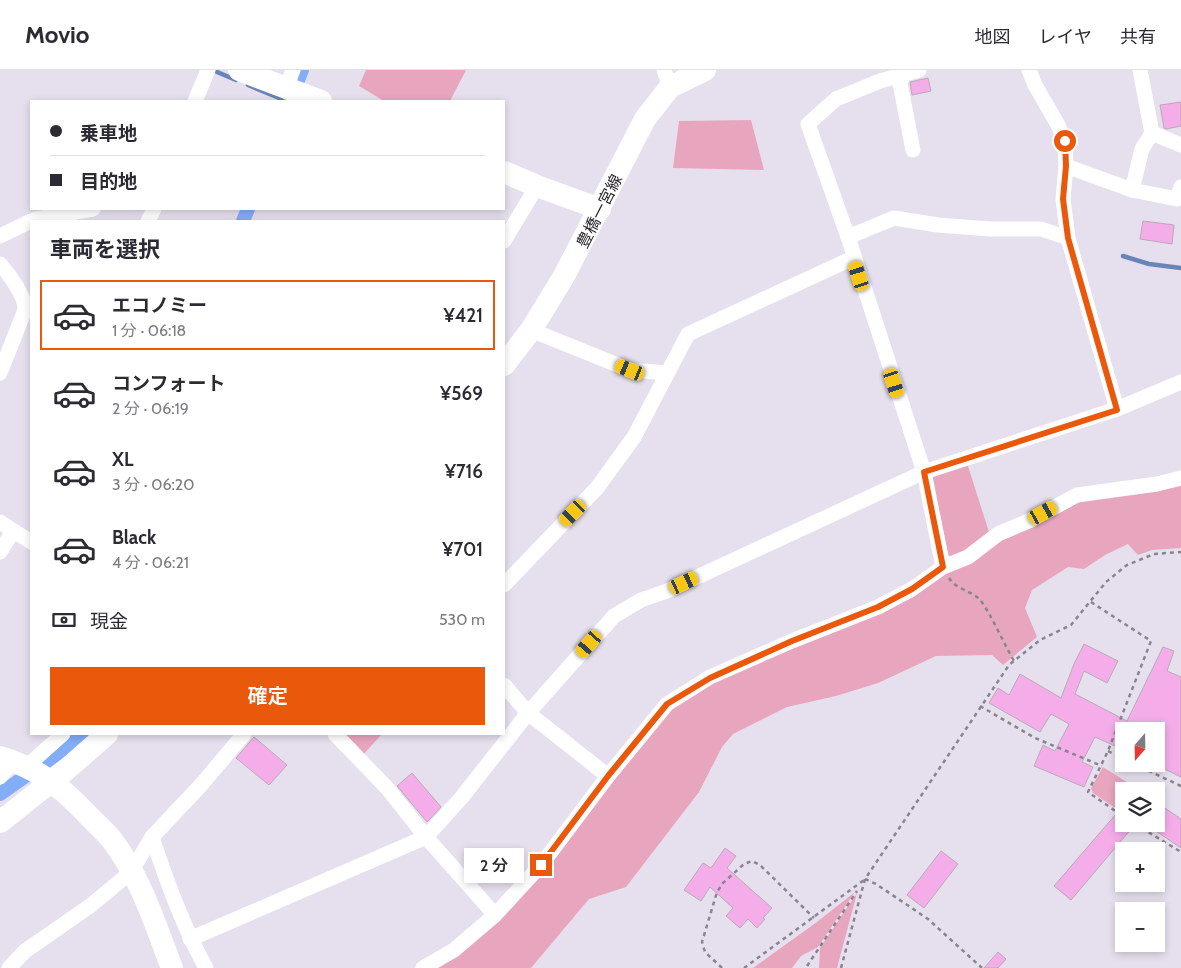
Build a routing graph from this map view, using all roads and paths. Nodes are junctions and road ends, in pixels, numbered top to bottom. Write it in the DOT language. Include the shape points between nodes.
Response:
graph roads {
  1 [pos="208,70"];
  2 [pos="239,70"];
  3 [pos="705,70"];
  4 [pos="919,70"];
  5 [pos="1028,70"];
  6 [pos="1140,70"];
  7 [pos="903,72"];
  8 [pos="667,78"];
  9 [pos="289,79"];
  10 [pos="195,100"];
  11 [pos="320,100"];
  12 [pos="1152,133"];
  13 [pos="1181,145"];
  14 [pos="913,150"];
  15 [pos="1066,166"];
  16 [pos="505,172"];
  17 [pos="536,186"];
  18 [pos="1181,188"];
  19 [pos="1132,190"];
  20 [pos="600,209"];
  21 [pos="88,210"];
  22 [pos="36,220"];
  23 [pos="30,221"];
  24 [pos="0,236"];
  25 [pos="848,237"];
  26 [pos="1068,238"];
  27 [pos="505,239"];
  28 [pos="853,258"];
  29 [pos="0,264"];
  30 [pos="531,330"];
  31 [pos="506,357"];
  32 [pos="0,373"];
  33 [pos="667,373"];
  34 [pos="1181,382"];
  35 [pos="1117,410"];
  36 [pos="924,472"];
  37 [pos="1181,478"];
  38 [pos="0,522"];
  39 [pos="13,531"];
  40 [pos="30,541"];
  41 [pos="0,552"];
  42 [pos="1181,552"];
  43 [pos="943,567"];
  44 [pos="505,584"];
  45 [pos="1090,602"];
  46 [pos="1014,661"];
  47 [pos="505,687"];
  48 [pos="980,706"];
  49 [pos="528,713"];
  50 [pos="62,735"];
  51 [pos="104,735"];
  52 [pos="243,735"];
  53 [pos="336,735"];
  54 [pos="1108,752"];
  55 [pos="1115,755"];
  56 [pos="1102,766"];
  57 [pos="22,768"];
  58 [pos="1151,772"];
  59 [pos="608,776"];
  60 [pos="1181,786"];
  61 [pos="1115,811"];
  62 [pos="0,822"];
  63 [pos="1148,832"];
  64 [pos="152,837"];
  65 [pos="426,837"];
  66 [pos="1181,852"];
  67 [pos="132,872"];
  68 [pos="865,879"];
  69 [pos="857,891"];
  70 [pos="495,916"];
  71 [pos="814,918"];
  72 [pos="190,939"];
  73 [pos="807,966"];
  74 [pos="9,968"];
  75 [pos="172,968"];
  76 [pos="206,968"];
  77 [pos="423,968"];
  78 [pos="722,968"];
  79 [pos="744,968"];
  80 [pos="841,968"];
  81 [pos="982,968"];
  1 -- 10 [label="street"];
  2 -- 9 [label="main road"];
  3 -- 8 [label="main road, 豊橋一宮線"];
  4 -- 7 [label="street"];
  5 -- 15 [label="street" via="1065,141"];
  6 -- 12 [label="street"];
  7 -- 14 [label="street" via="900,83"];
  7 -- 25 [label="street" via="836,98 808,124"];
  8 -- 20 [label="main road, 豊橋一宮線"];
  9 -- 11 [label="main road"];
  12 -- 13 [label="street"];
  12 -- 19 [label="street" via="1142,150"];
  15 -- 19 [label="street"];
  15 -- 26 [label="street" via="1063,199"];
  16 -- 17 [label="main road"];
  17 -- 20 [label="main road"];
  17 -- 27 [label="street"];
  18 -- 19 [label="street" via="1177,200"];
  20 -- 30 [label="main road, 豊橋一宮線"];
  21 -- 22 [label="street"];
  23 -- 24 [label="street"];
  25 -- 26 [label="street" via="894,218 990,229 1041,229"];
  25 -- 28 [label="street"];
  26 -- 35 [label="street"];
  28 -- 33 [label="street" via="688,334"];
  28 -- 36 [label="street"];
  29 -- 32 [label="street" via="23,297 25,310"];
  30 -- 31 [label="main road, 豊橋一宮線"];
  30 -- 33 [label="street" via="630,370"];
  33 -- 44 [label="street" via="634,437 597,488"];
  34 -- 35 [label="street"];
  35 -- 36 [label="street"];
  36 -- 43 [label="street"];
  36 -- 49 [label="street" via="667,591 640,600 614,616"];
  37 -- 43 [label="street" via="1077,495 998,534 968,557"];
  38 -- 39 [label="street"];
  39 -- 40 [label="street"];
  39 -- 41 [label="street"];
  42 -- 45 [label="path" via="1154,554 1127,565 1106,582"];
  43 -- 46 [label="path" via="953,585 974,594 982,602"];
  43 -- 59 [label="street" via="878,607 710,678 667,704"];
  45 -- 46 [label="path" via="1071,625 1040,640"];
  45 -- 54 [label="path" via="1151,642"];
  46 -- 48 [label="path"];
  47 -- 49 [label="street"];
  48 -- 56 [label="path" via="1035,738"];
  48 -- 68 [label="path"];
  49 -- 59 [label="street"];
  49 -- 65 [label="street"];
  50 -- 57 [label="street"];
  51 -- 57 [label="main road"];
  52 -- 64 [label="street"];
  53 -- 65 [label="street" via="388,789"];
  54 -- 55 [label="path"];
  54 -- 56 [label="path"];
  56 -- 61 [label="path" via="1088,792"];
  57 -- 62 [label="main road"];
  57 -- 67 [label="main road" via="68,794 111,839"];
  58 -- 60 [label="path"];
  59 -- 70 [label="street" via="541,865"];
  63 -- 66 [label="path"];
  64 -- 67 [label="street"];
  64 -- 72 [label="street"];
  65 -- 70 [label="street"];
  65 -- 72 [label="street"];
  67 -- 74 [label="street" via="25,951"];
  67 -- 75 [label="main road"];
  68 -- 71 [label="path"];
  68 -- 80 [label="path"];
  68 -- 81 [label="path" via="928,919"];
  69 -- 73 [label="path"];
  70 -- 77 [label="street" via="454,950"];
  71 -- 78 [label="path" via="760,864 744,864 717,892 704,932 705,952"];
  71 -- 79 [label="path"];
  72 -- 76 [label="street"];
}
